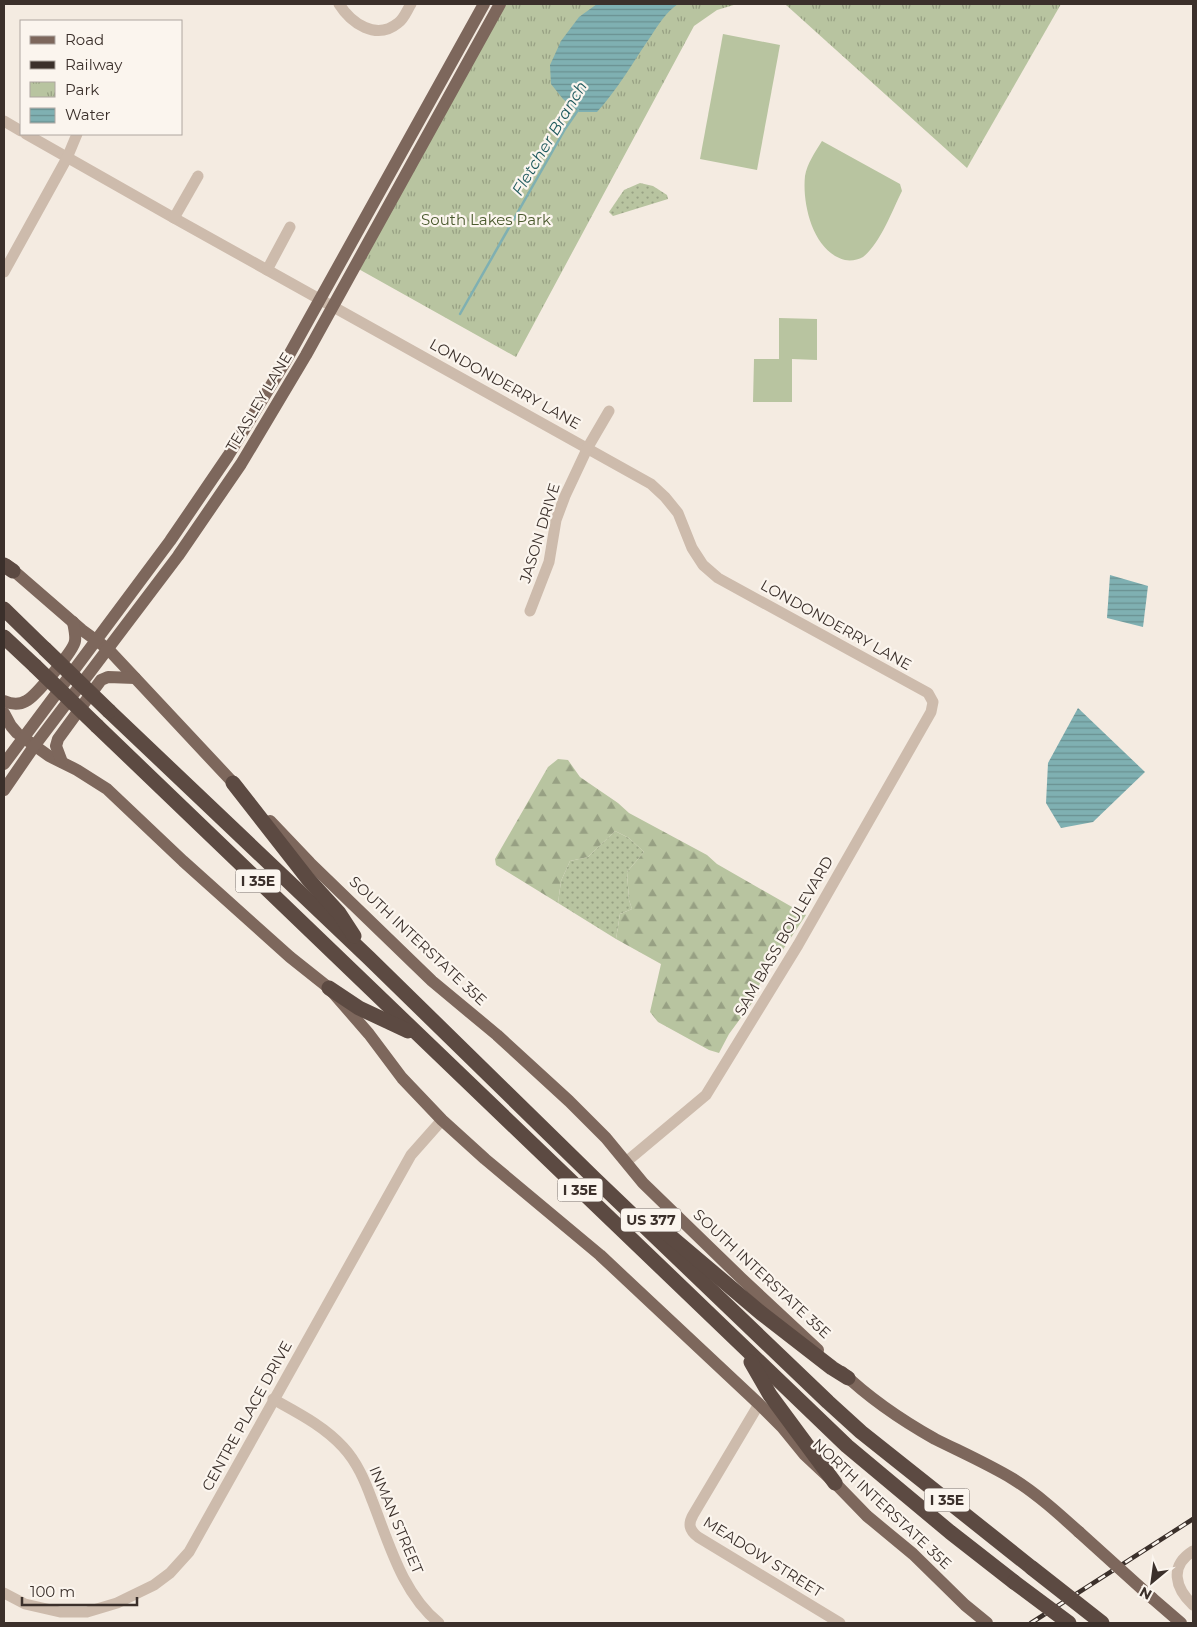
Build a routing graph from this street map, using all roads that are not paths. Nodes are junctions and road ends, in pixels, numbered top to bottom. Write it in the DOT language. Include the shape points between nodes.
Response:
graph roads {
  1 [pos="339,4"];
  2 [pos="411,4"];
  3 [pos="484,4"];
  4 [pos="500,4"];
  5 [pos="4,121"];
  6 [pos="20,130"];
  7 [pos="28,135"];
  8 [pos="77,135"];
  9 [pos="67,158"];
  10 [pos="198,176"];
  11 [pos="174,218"];
  12 [pos="290,227"];
  13 [pos="267,270"];
  14 [pos="4,272"];
  15 [pos="320,299"];
  16 [pos="333,306"];
  17 [pos="609,412"];
  18 [pos="588,447"];
  19 [pos="228,456"];
  20 [pos="241,464"];
  21 [pos="7,566"];
  22 [pos="4,609"];
  23 [pos="530,611"];
  24 [pos="73,622"];
  25 [pos="4,637"];
  26 [pos="97,641"];
  27 [pos="108,649"];
  28 [pos="135,678"];
  29 [pos="931,699"];
  30 [pos="4,701"];
  31 [pos="4,713"];
  32 [pos="24,737"];
  33 [pos="35,745"];
  34 [pos="62,762"];
  35 [pos="4,764"];
  36 [pos="233,783"];
  37 [pos="4,790"];
  38 [pos="369,958"];
  39 [pos="329,988"];
  40 [pos="419,1036"];
  41 [pos="442,1120"];
  42 [pos="626,1162"];
  43 [pos="595,1179"];
  44 [pos="741,1345"];
  45 [pos="852,1381"];
  46 [pos="273,1400"];
  47 [pos="759,1404"];
  48 [pos="835,1483"];
  49 [pos="1193,1551"];
  50 [pos="4,1593"];
  51 [pos="1193,1605"];
  52 [pos="439,1623"];
  53 [pos="840,1623"];
  54 [pos="988,1623"];
  55 [pos="1069,1623"];
  56 [pos="1103,1623"];
  57 [pos="1181,1623"];
  1 -- 2 [label="street" via="358,25 373,30 384,30 399,23"];
  3 -- 15 [label="main road, TEASLEY LANE"];
  4 -- 16 [label="main road, TEASLEY LANE"];
  5 -- 6 [label="street"];
  7 -- 9 [label="street, LONDONDERRY LANE"];
  8 -- 9 [label="street"];
  9 -- 11 [label="street, LONDONDERRY LANE"];
  9 -- 14 [label="street"];
  10 -- 11 [label="street"];
  11 -- 13 [label="street, LONDONDERRY LANE"];
  12 -- 13 [label="street"];
  13 -- 15 [label="street, LONDONDERRY LANE"];
  15 -- 16 [label="street, LONDONDERRY LANE"];
  15 -- 19 [label="main road, TEASLEY LANE"];
  16 -- 18 [label="street, LONDONDERRY LANE"];
  16 -- 20 [label="main road, TEASLEY LANE"];
  17 -- 18 [label="street, JASON DRIVE"];
  18 -- 23 [label="street, JASON DRIVE" via="556,520 549,562"];
  18 -- 29 [label="street, LONDONDERRY LANE" via="651,484 665,496 678,513 692,548 703,565 718,578 928,693"];
  19 -- 20 [label="main road"];
  19 -- 26 [label="main road, TEASLEY LANE"];
  20 -- 27 [label="main road, TEASLEY LANE" via="178,556"];
  21 -- 24 [label="main road, SOUTH INTERSTATE 35E"];
  22 -- 38 [label="highway, I 35E, bridge"];
  24 -- 26 [label="main road, SOUTH INTERSTATE 35E"];
  24 -- 30 [label="main road" via="75,641 72,649 53,673 27,701 11,704"];
  25 -- 40 [label="highway, I 35E, bridge"];
  26 -- 27 [label="main road, SOUTH INTERSTATE 35E"];
  26 -- 32 [label="main road, TEASLEY LANE"];
  27 -- 28 [label="main road, SOUTH INTERSTATE 35E"];
  27 -- 33 [label="main road, TEASLEY LANE"];
  28 -- 34 [label="main road" via="108,677 101,680 58,739 56,746"];
  28 -- 36 [label="main road, SOUTH INTERSTATE 35E"];
  29 -- 42 [label="street, SAM BASS BOULEVARD" via="931,712 864,830 706,1095"];
  31 -- 32 [label="main road" via="11,726"];
  32 -- 33 [label="main road"];
  32 -- 35 [label="main road, TEASLEY LANE"];
  33 -- 34 [label="main road"];
  33 -- 37 [label="main road, TEASLEY LANE"];
  34 -- 39 [label="main road" via="111,793 183,862"];
  36 -- 38 [label="highway" via="308,879 339,913"];
  36 -- 42 [label="main road, SOUTH INTERSTATE 35E" via="410,960 569,1101"];
  38 -- 43 [label="highway, I 35E"];
  39 -- 40 [label="highway" via="359,1008"];
  39 -- 41 [label="main road" via="402,1078"];
  40 -- 44 [label="highway, I 35E"];
  41 -- 46 [label="street, CENTRE PLACE DRIVE" via="412,1155"];
  41 -- 47 [label="main road" via="600,1255"];
  42 -- 45 [label="main road, SOUTH INTERSTATE 35E" via="741,1278"];
  43 -- 45 [label="highway, US 377" via="645,1215 761,1314"];
  43 -- 56 [label="highway, I 35E, bridge" via="860,1432"];
  44 -- 48 [label="highway" via="770,1395"];
  44 -- 55 [label="highway, I 35E, bridge" via="847,1446 950,1532"];
  45 -- 57 [label="main road, bridge" via="914,1426 1034,1493"];
  46 -- 50 [label="street, CENTRE PLACE DRIVE" via="189,1552 154,1585 117,1603 87,1612 60,1612 25,1604"];
  46 -- 52 [label="street, INMAN STREET" via="309,1419 343,1446 364,1478 408,1587"];
  47 -- 48 [label="main road, NORTH INTERSTATE 35E"];
  47 -- 53 [label="street, MEADOW STREET" via="689,1526 698,1537"];
  48 -- 54 [label="main road, NORTH INTERSTATE 35E" via="867,1516"];
  49 -- 51 [label="street" via="1178,1567 1177,1577 1184,1597"];
}
